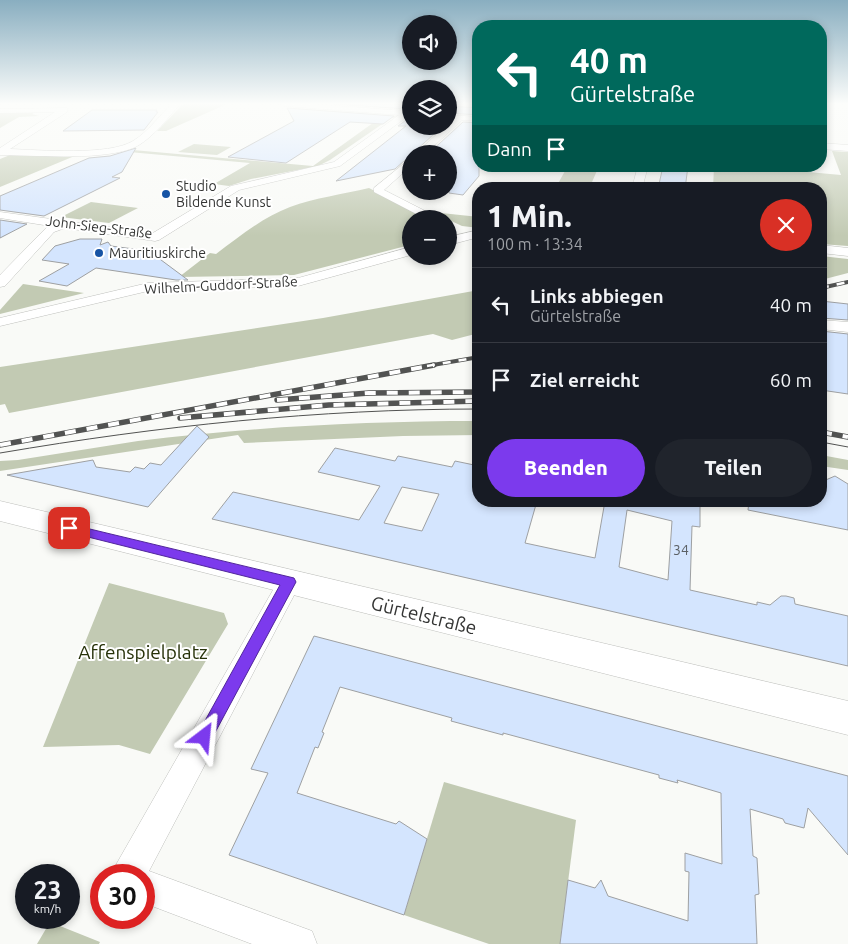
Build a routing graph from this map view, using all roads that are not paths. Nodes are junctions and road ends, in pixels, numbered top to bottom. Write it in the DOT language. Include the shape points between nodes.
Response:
graph roads {
  1 [pos="126,148"];
  2 [pos="360,148"];
  3 [pos="0,152"];
  4 [pos="402,168"];
  5 [pos="416,210"];
  6 [pos="0,215"];
  7 [pos="61,225"];
  8 [pos="457,229"];
  9 [pos="472,233"];
  10 [pos="472,235"];
  11 [pos="457,239"];
  12 [pos="827,250"];
  13 [pos="848,252"];
  14 [pos="402,253"];
  15 [pos="0,283"];
  16 [pos="0,322"];
  17 [pos="827,325"];
  18 [pos="848,327"];
  19 [pos="0,511"];
  20 [pos="289,582"];
  21 [pos="848,718"];
  22 [pos="135,864"];
  23 [pos="155,890"];
  24 [pos="299,944"];
  1 -- 3 [label="street" via="102,152"];
  2 -- 7 [label="street, John-Sieg-Straße" via="337,164 235,188 155,236"];
  4 -- 5 [label="street" via="378,190"];
  6 -- 7 [label="street, John-Sieg-Straße"];
  7 -- 15 [label="street" via="50,230"];
  8 -- 9 [label="street"];
  10 -- 11 [label="street"];
  12 -- 13 [label="street"];
  14 -- 16 [label="street, Wilhelm-Guddorf-Straße" via="298,282 148,286"];
  17 -- 18 [label="street"];
  19 -- 20 [label="main road, Gürtelstraße"];
  20 -- 21 [label="main road, Gürtelstraße"];
  20 -- 22 [label="street"];
  23 -- 24 [label="street"];
}
